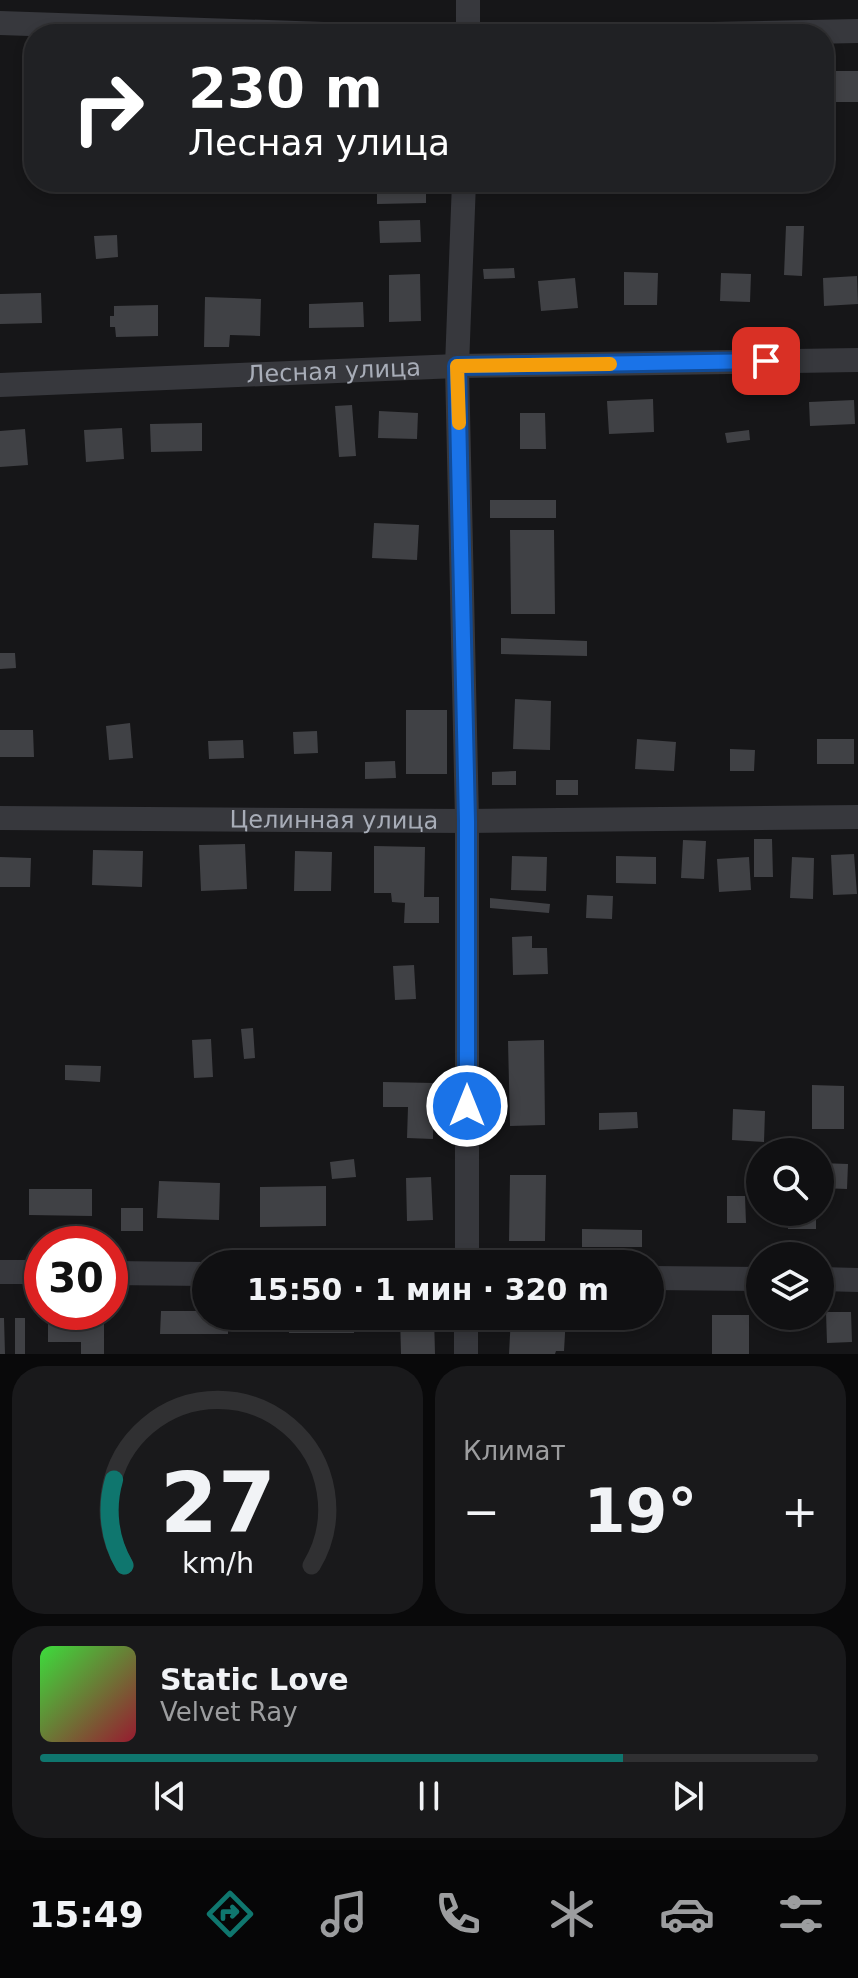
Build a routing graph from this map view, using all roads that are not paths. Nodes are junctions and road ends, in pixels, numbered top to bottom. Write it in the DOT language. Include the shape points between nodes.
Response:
graph roads {
  1 [pos="468,0"];
  2 [pos="0,23"];
  3 [pos="29,24"];
  4 [pos="468,24"];
  5 [pos="834,31"];
  6 [pos="858,31"];
  7 [pos="464,192"];
  8 [pos="858,360"];
  9 [pos="457,366"];
  10 [pos="0,385"];
  11 [pos="858,817"];
  12 [pos="0,818"];
  13 [pos="467,821"];
  14 [pos="467,1250"];
  15 [pos="0,1272"];
  16 [pos="24,1272"];
  17 [pos="128,1273"];
  18 [pos="192,1274"];
  19 [pos="664,1278"];
  20 [pos="746,1279"];
  21 [pos="834,1279"];
  22 [pos="858,1280"];
  23 [pos="466,1330"];
  24 [pos="466,1354"];
  1 -- 4 [label="street"];
  2 -- 3 [label="street"];
  5 -- 6 [label="street"];
  7 -- 9 [label="street"];
  8 -- 9 [label="street, Лесная улица"];
  9 -- 10 [label="street, Лесная улица"];
  9 -- 13 [label="street"];
  11 -- 13 [label="street, Целинная улица"];
  12 -- 13 [label="street, Целинная улица"];
  13 -- 14 [label="street"];
  15 -- 16 [label="street"];
  17 -- 18 [label="street"];
  19 -- 20 [label="street"];
  21 -- 22 [label="street"];
  23 -- 24 [label="street"];
}
